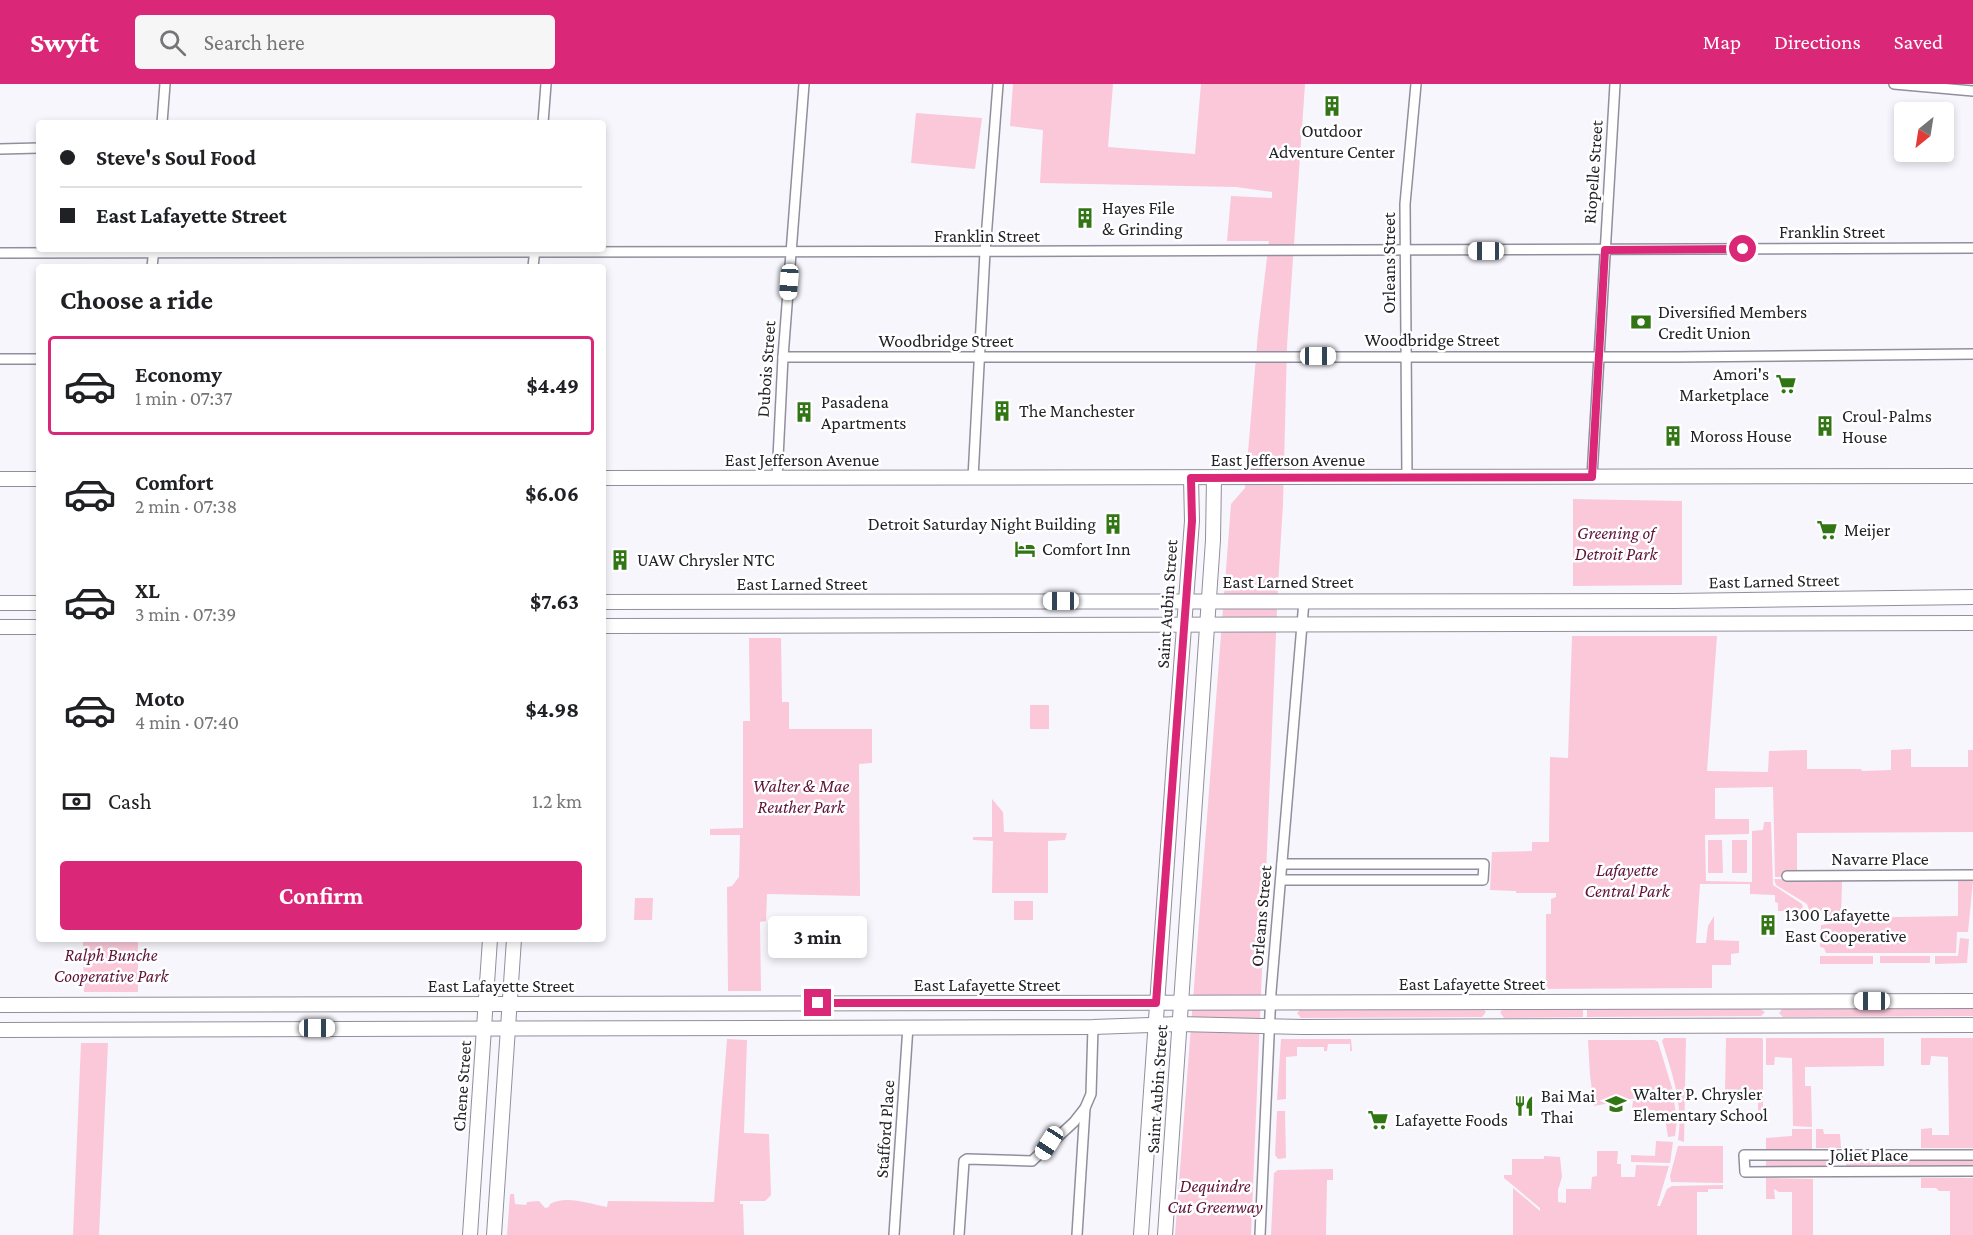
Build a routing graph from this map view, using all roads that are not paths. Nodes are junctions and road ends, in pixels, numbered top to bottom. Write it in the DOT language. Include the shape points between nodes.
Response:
graph roads {
  1 [pos="165,84"];
  2 [pos="546,84"];
  3 [pos="804,84"];
  4 [pos="998,84"];
  5 [pos="1416,84"];
  6 [pos="1615,84"];
  7 [pos="1894,84"];
  8 [pos="1973,91"];
  9 [pos="162,120"];
  10 [pos="543,120"];
  11 [pos="36,148"];
  12 [pos="0,149"];
  13 [pos="1973,248"];
  14 [pos="1605,250"];
  15 [pos="606,251"];
  16 [pos="1405,251"];
  17 [pos="103,252"];
  18 [pos="791,252"];
  19 [pos="985,252"];
  20 [pos="0,254"];
  21 [pos="1973,354"];
  22 [pos="1406,356"];
  23 [pos="1598,356"];
  24 [pos="783,357"];
  25 [pos="980,358"];
  26 [pos="0,359"];
  27 [pos="36,359"];
  28 [pos="1973,476"];
  29 [pos="1407,477"];
  30 [pos="1592,477"];
  31 [pos="606,478"];
  32 [pos="777,478"];
  33 [pos="973,478"];
  34 [pos="1191,478"];
  35 [pos="1214,478"];
  36 [pos="0,479"];
  37 [pos="36,479"];
  38 [pos="1192,514"];
  39 [pos="1213,514"];
  40 [pos="1188,576"];
  41 [pos="1210,578"];
  42 [pos="1973,597"];
  43 [pos="1396,599"];
  44 [pos="1332,600"];
  45 [pos="1674,600"];
  46 [pos="1041,601"];
  47 [pos="1162,601"];
  48 [pos="1186,601"];
  49 [pos="1209,601"];
  50 [pos="1304,601"];
  51 [pos="606,602"];
  52 [pos="851,602"];
  53 [pos="0,603"];
  54 [pos="36,603"];
  55 [pos="1973,623"];
  56 [pos="1329,624"];
  57 [pos="1397,624"];
  58 [pos="1674,624"];
  59 [pos="1041,625"];
  60 [pos="1161,625"];
  61 [pos="1184,625"];
  62 [pos="1207,625"];
  63 [pos="1301,625"];
  64 [pos="606,626"];
  65 [pos="852,626"];
  66 [pos="0,627"];
  67 [pos="36,627"];
  68 [pos="1182,648"];
  69 [pos="1205,650"];
  70 [pos="1170,815"];
  71 [pos="1194,816"];
  72 [pos="1387,863"];
  73 [pos="1282,864"];
  74 [pos="1973,875"];
  75 [pos="1787,876"];
  76 [pos="1281,880"];
  77 [pos="1387,880"];
  78 [pos="490,942"];
  79 [pos="514,942"];
  80 [pos="488,976"];
  81 [pos="1159,977"];
  82 [pos="512,978"];
  83 [pos="1183,980"];
  84 [pos="1774,1001"];
  85 [pos="1973,1001"];
  86 [pos="1128,1002"];
  87 [pos="1298,1002"];
  88 [pos="1493,1002"];
  89 [pos="756,1003"];
  90 [pos="1017,1003"];
  91 [pos="1156,1003"];
  92 [pos="1181,1003"];
  93 [pos="243,1004"];
  94 [pos="457,1004"];
  95 [pos="486,1004"];
  96 [pos="510,1004"];
  97 [pos="535,1004"];
  98 [pos="1270,1004"];
  99 [pos="0,1005"];
  100 [pos="1155,1024"];
  101 [pos="1179,1024"];
  102 [pos="1133,1025"];
  103 [pos="1774,1025"];
  104 [pos="1973,1025"];
  105 [pos="908,1026"];
  106 [pos="1018,1026"];
  107 [pos="1270,1026"];
  108 [pos="1303,1026"];
  109 [pos="1493,1026"];
  110 [pos="757,1027"];
  111 [pos="1092,1027"];
  112 [pos="457,1028"];
  113 [pos="484,1028"];
  114 [pos="508,1028"];
  115 [pos="531,1028"];
  116 [pos="244,1029"];
  117 [pos="0,1030"];
  118 [pos="1154,1051"];
  119 [pos="482,1053"];
  120 [pos="1178,1053"];
  121 [pos="506,1057"];
  122 [pos="1085,1108"];
  123 [pos="1839,1155"];
  124 [pos="1973,1155"];
  125 [pos="1973,1171"];
  126 [pos="1839,1172"];
  127 [pos="470,1235"];
  128 [pos="494,1235"];
  129 [pos="894,1235"];
  130 [pos="959,1235"];
  131 [pos="1077,1235"];
  132 [pos="1141,1235"];
  133 [pos="1165,1235"];
  134 [pos="1260,1235"];
  1 -- 9 [label="street"];
  2 -- 10 [label="street"];
  3 -- 18 [label="street, Dubois Street"];
  4 -- 19 [label="street"];
  5 -- 16 [label="street, Orleans Street" via="1405,204"];
  6 -- 14 [label="street, Riopelle Street"];
  7 -- 8 [label="street"];
  11 -- 12 [label="street"];
  13 -- 14 [label="street, Franklin Street"];
  14 -- 16 [label="street, Franklin Street"];
  14 -- 23 [label="street, Riopelle Street"];
  15 -- 18 [label="street, Franklin Street"];
  16 -- 19 [label="street, Franklin Street"];
  16 -- 22 [label="street, Orleans Street"];
  17 -- 20 [label="street, Franklin Street"];
  18 -- 19 [label="street, Franklin Street"];
  18 -- 24 [label="street, Dubois Street"];
  19 -- 25 [label="street"];
  21 -- 23 [label="street, Woodbridge Street"];
  22 -- 23 [label="street, Woodbridge Street"];
  22 -- 25 [label="street, Woodbridge Street"];
  22 -- 29 [label="street, Orleans Street"];
  23 -- 30 [label="street, Riopelle Street"];
  24 -- 25 [label="street, Woodbridge Street"];
  24 -- 32 [label="street, Dubois Street"];
  25 -- 33 [label="street"];
  26 -- 27 [label="street"];
  28 -- 30 [label="street, East Jefferson Avenue"];
  29 -- 30 [label="street, East Jefferson Avenue"];
  29 -- 35 [label="street, East Jefferson Avenue"];
  31 -- 32 [label="street, East Jefferson Avenue"];
  32 -- 33 [label="street, East Jefferson Avenue"];
  33 -- 34 [label="street, East Jefferson Avenue"];
  34 -- 35 [label="street, East Jefferson Avenue"];
  34 -- 38 [label="street, Saint Aubin Street"];
  35 -- 39 [label="street, Saint Aubin Street"];
  36 -- 37 [label="street"];
  38 -- 39 [label="street" via="1203,510"];
  38 -- 40 [label="street, Saint Aubin Street"];
  39 -- 41 [label="street, Saint Aubin Street"];
  40 -- 41 [label="street"];
  40 -- 48 [label="street, Saint Aubin Street"];
  41 -- 49 [label="street, Saint Aubin Street"];
  42 -- 45 [label="street, East Larned Street"];
  43 -- 44 [label="street, East Larned Street"];
  43 -- 45 [label="street, East Larned Street"];
  43 -- 57 [label="street"];
  44 -- 50 [label="street, East Larned Street"];
  44 -- 56 [label="street" via="1324,611"];
  45 -- 58 [label="street"];
  46 -- 47 [label="street, East Larned Street"];
  46 -- 52 [label="street, East Larned Street"];
  46 -- 59 [label="street"];
  47 -- 48 [label="street, East Larned Street"];
  47 -- 60 [label="street" via="1166,612"];
  48 -- 49 [label="street, East Larned Street"];
  48 -- 61 [label="street, Saint Aubin Street"];
  49 -- 50 [label="street, East Larned Street"];
  49 -- 62 [label="street, Saint Aubin Street"];
  50 -- 63 [label="street, Orleans Street"];
  51 -- 52 [label="street, East Larned Street"];
  52 -- 65 [label="street"];
  53 -- 54 [label="street"];
  55 -- 58 [label="street"];
  56 -- 57 [label="street"];
  56 -- 63 [label="street"];
  57 -- 58 [label="street"];
  59 -- 60 [label="street"];
  59 -- 65 [label="street"];
  60 -- 61 [label="street"];
  61 -- 62 [label="street"];
  61 -- 68 [label="street, Saint Aubin Street"];
  62 -- 63 [label="street"];
  62 -- 69 [label="street, Saint Aubin Street"];
  63 -- 73 [label="street, Orleans Street"];
  64 -- 65 [label="street"];
  66 -- 67 [label="street"];
  68 -- 69 [label="street" via="1194,645"];
  68 -- 70 [label="street, Saint Aubin Street"];
  69 -- 71 [label="street, Saint Aubin Street"];
  70 -- 71 [label="street"];
  70 -- 81 [label="street, Saint Aubin Street"];
  71 -- 83 [label="street, Saint Aubin Street"];
  72 -- 73 [label="street"];
  72 -- 77 [label="street"];
  72 -- 77 [label="street" via="1484,864 1483,879"];
  73 -- 76 [label="street, Orleans Street"];
  74 -- 75 [label="street, Navarre Place"];
  76 -- 77 [label="street"];
  76 -- 98 [label="street, Orleans Street"];
  78 -- 80 [label="street, Chene Street"];
  79 -- 82 [label="street"];
  80 -- 82 [label="street" via="498,983"];
  80 -- 95 [label="street, Chene Street"];
  81 -- 83 [label="street" via="1169,982"];
  81 -- 91 [label="street, Saint Aubin Street"];
  82 -- 96 [label="street"];
  83 -- 92 [label="street, Saint Aubin Street"];
  84 -- 85 [label="street, East Lafayette Street"];
  84 -- 88 [label="street, East Lafayette Street"];
  84 -- 103 [label="street"];
  86 -- 90 [label="street, East Lafayette Street"];
  86 -- 91 [label="street, East Lafayette Street"];
  86 -- 102 [label="street" via="1136,1015"];
  87 -- 88 [label="street, East Lafayette Street"];
  87 -- 98 [label="street, East Lafayette Street"];
  87 -- 108 [label="street" via="1293,1018"];
  88 -- 109 [label="street"];
  89 -- 90 [label="street, East Lafayette Street"];
  89 -- 97 [label="street, East Lafayette Street"];
  89 -- 110 [label="street"];
  90 -- 106 [label="street"];
  91 -- 92 [label="street, East Lafayette Street"];
  91 -- 100 [label="street, Saint Aubin Street"];
  92 -- 98 [label="street, East Lafayette Street"];
  92 -- 101 [label="street, Saint Aubin Street"];
  93 -- 94 [label="street, East Lafayette Street"];
  93 -- 99 [label="street, East Lafayette Street"];
  93 -- 116 [label="street"];
  94 -- 95 [label="street, East Lafayette Street"];
  94 -- 112 [label="street" via="463,1016"];
  95 -- 96 [label="street, East Lafayette Street"];
  95 -- 113 [label="street, Chene Street"];
  96 -- 97 [label="street, East Lafayette Street"];
  96 -- 114 [label="street"];
  97 -- 115 [label="street" via="528,1013"];
  98 -- 107 [label="street, Orleans Street"];
  100 -- 101 [label="street"];
  100 -- 102 [label="street"];
  100 -- 118 [label="street, Saint Aubin Street"];
  101 -- 107 [label="street"];
  101 -- 120 [label="street, Saint Aubin Street"];
  102 -- 111 [label="street"];
  103 -- 104 [label="street"];
  103 -- 109 [label="street"];
  105 -- 106 [label="street"];
  105 -- 110 [label="street"];
  105 -- 129 [label="street, Stafford Place"];
  106 -- 111 [label="street"];
  107 -- 108 [label="street"];
  107 -- 134 [label="street, Orleans Street"];
  108 -- 109 [label="street"];
  110 -- 115 [label="street"];
  111 -- 122 [label="street" via="1091,1094"];
  112 -- 113 [label="street"];
  112 -- 116 [label="street"];
  113 -- 114 [label="street"];
  113 -- 119 [label="street, Chene Street"];
  114 -- 115 [label="street"];
  114 -- 121 [label="street"];
  116 -- 117 [label="street"];
  118 -- 120 [label="street" via="1167,1047"];
  118 -- 132 [label="street, Saint Aubin Street"];
  119 -- 121 [label="street" via="494,1050"];
  119 -- 127 [label="street, Chene Street"];
  120 -- 133 [label="street, Saint Aubin Street"];
  121 -- 128 [label="street"];
  122 -- 130 [label="street" via="1032,1161 964,1161"];
  122 -- 131 [label="street"];
  123 -- 124 [label="street, Joliet Place"];
  123 -- 126 [label="street"];
  123 -- 126 [label="street, Joliet Place" via="1744,1155 1744,1172"];
  125 -- 126 [label="street, Joliet Place"];
}
